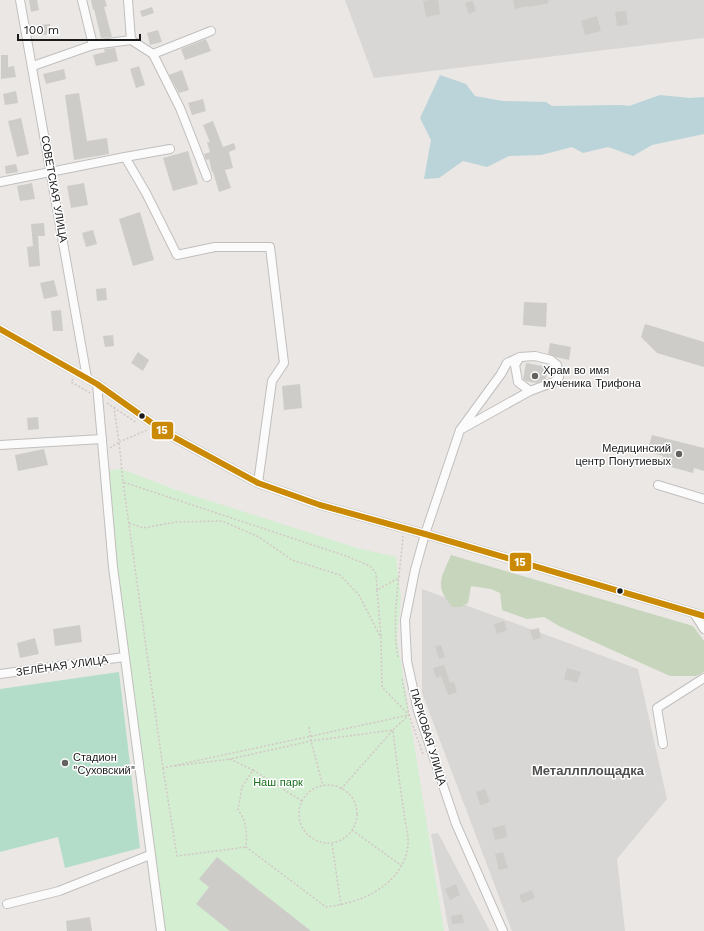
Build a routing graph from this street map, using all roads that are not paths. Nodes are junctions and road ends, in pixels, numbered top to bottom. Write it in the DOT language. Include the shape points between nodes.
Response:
graph roads {
  1 [pos="20,0"];
  2 [pos="82,0"];
  3 [pos="128,0"];
  4 [pos="211,31"];
  5 [pos="131,40"];
  6 [pos="93,45"];
  7 [pos="153,54"];
  8 [pos="32,66"];
  9 [pos="170,149"];
  10 [pos="125,157"];
  11 [pos="52,172"];
  12 [pos="207,177"];
  13 [pos="0,182"];
  14 [pos="0,329"];
  15 [pos="520,357"];
  16 [pos="87,378"];
  17 [pos="97,384"];
  18 [pos="530,391"];
  19 [pos="460,430"];
  20 [pos="102,438"];
  21 [pos="0,446"];
  22 [pos="258,483"];
  23 [pos="658,485"];
  24 [pos="704,499"];
  25 [pos="425,534"];
  26 [pos="694,613"];
  27 [pos="704,616"];
  28 [pos="704,629"];
  29 [pos="124,658"];
  30 [pos="0,674"];
  31 [pos="704,678"];
  32 [pos="663,744"];
  33 [pos="150,854"];
  34 [pos="6,904"];
  35 [pos="161,931"];
  36 [pos="503,931"];
  1 -- 8 [label="street, СОВЕТСКАЯ УЛИЦА"];
  2 -- 6 [label="street"];
  3 -- 5 [label="street"];
  4 -- 7 [label="street"];
  5 -- 6 [label="street"];
  5 -- 7 [label="street"];
  6 -- 8 [label="street"];
  7 -- 12 [label="street" via="180,108"];
  8 -- 11 [label="street, СОВЕТСКАЯ УЛИЦА"];
  9 -- 10 [label="street"];
  10 -- 11 [label="street"];
  10 -- 22 [label="street" via="178,255 215,247 270,247 284,364 272,381"];
  11 -- 13 [label="street"];
  11 -- 16 [label="street, СОВЕТСКАЯ УЛИЦА"];
  14 -- 16 [label="street"];
  15 -- 18 [label="street" via="516,366 518,382"];
  15 -- 18 [label="street" via="535,356 551,360 557,365 559,377 554,382"];
  15 -- 19 [label="street, ПАРКОВАЯ УЛИЦА" via="507,363"];
  16 -- 17 [label="street"];
  17 -- 20 [label="street"];
  17 -- 22 [label="street" via="166,433"];
  18 -- 19 [label="street"];
  19 -- 25 [label="street, ПАРКОВАЯ УЛИЦА"];
  20 -- 21 [label="street"];
  20 -- 29 [label="street"];
  22 -- 25 [label="street" via="320,505"];
  23 -- 24 [label="street"];
  25 -- 26 [label="street"];
  25 -- 36 [label="street, ПАРКОВАЯ УЛИЦА" via="405,620 406,649 412,686 456,824"];
  26 -- 27 [label="street"];
  26 -- 28 [label="street"];
  29 -- 30 [label="street, ЗЕЛЁНАЯ УЛИЦА"];
  29 -- 33 [label="street"];
  31 -- 32 [label="street" via="657,708"];
  33 -- 34 [label="street" via="59,891"];
  33 -- 35 [label="street"];
}
